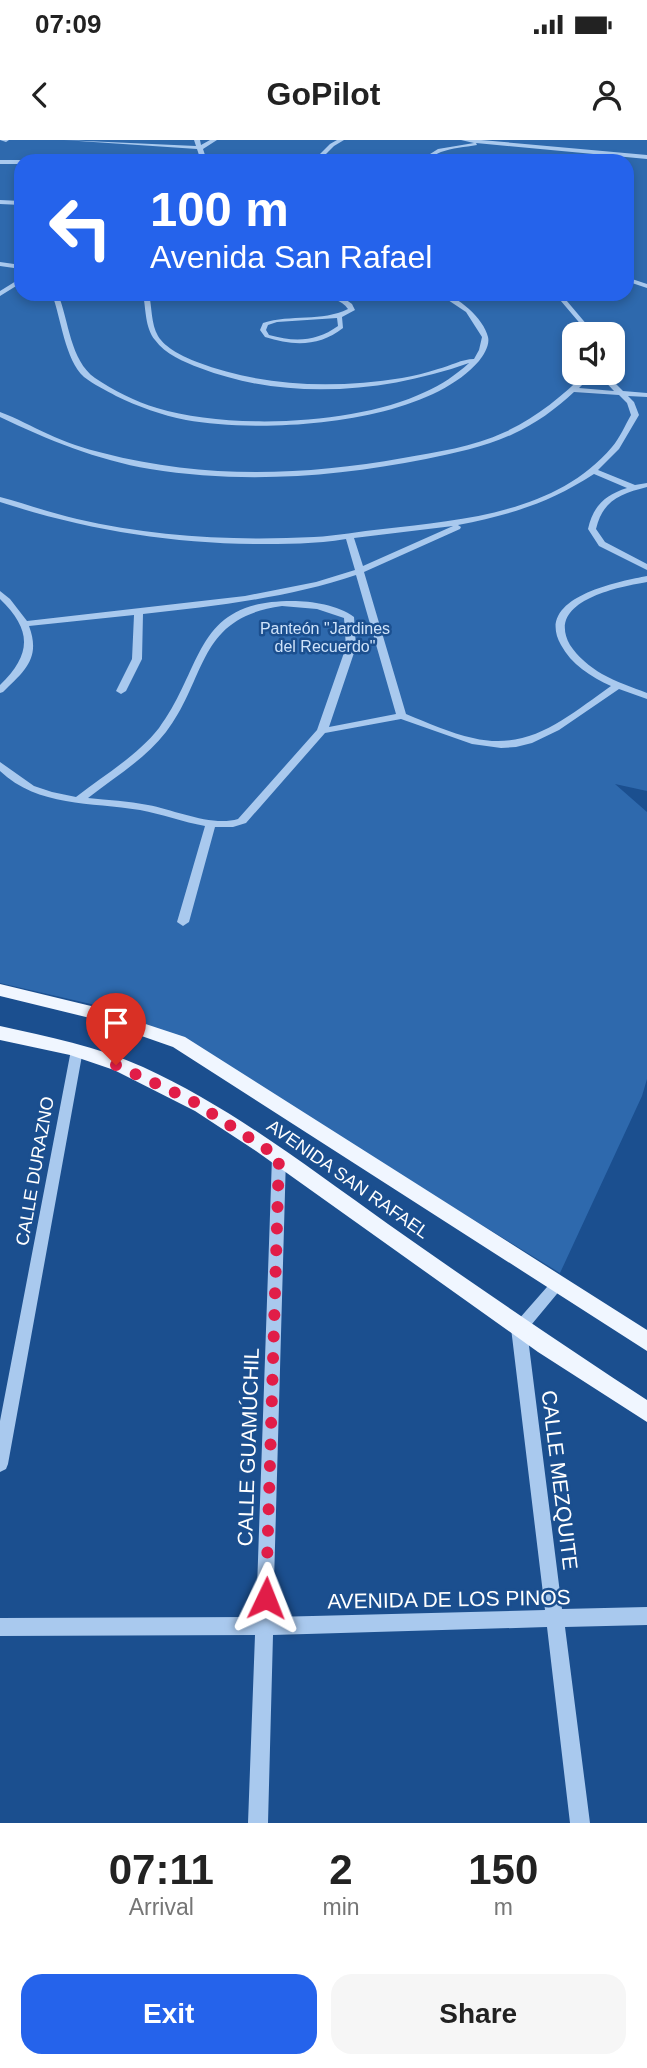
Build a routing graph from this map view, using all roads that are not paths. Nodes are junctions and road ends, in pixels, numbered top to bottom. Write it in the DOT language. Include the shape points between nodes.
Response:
graph roads {
  1 [pos="0,140"];
  2 [pos="6,140"];
  3 [pos="67,140"];
  4 [pos="197,140"];
  5 [pos="214,140"];
  6 [pos="341,140"];
  7 [pos="447,140"];
  8 [pos="464,140"];
  9 [pos="492,142"];
  10 [pos="454,147"];
  11 [pos="201,148"];
  12 [pos="202,154"];
  13 [pos="323,154"];
  14 [pos="434,154"];
  15 [pos="570,154"];
  16 [pos="58,301"];
  17 [pos="148,301"];
  18 [pos="346,301"];
  19 [pos="453,301"];
  20 [pos="564,301"];
  21 [pos="340,318"];
  22 [pos="582,322"];
  23 [pos="480,357"];
  24 [pos="579,385"];
  25 [pos="613,385"];
  26 [pos="574,390"];
  27 [pos="621,393"];
  28 [pos="647,395"];
  29 [pos="0,414"];
  30 [pos="594,471"];
  31 [pos="647,485"];
  32 [pos="635,488"];
  33 [pos="0,499"];
  34 [pos="463,524"];
  35 [pos="349,535"];
  36 [pos="647,567"];
  37 [pos="361,570"];
  38 [pos="647,579"];
  39 [pos="0,594"];
  40 [pos="139,610"];
  41 [pos="25,624"];
  42 [pos="618,685"];
  43 [pos="0,690"];
  44 [pos="121,691"];
  45 [pos="647,696"];
  46 [pos="402,716"];
  47 [pos="322,731"];
  48 [pos="0,765"];
  49 [pos="80,799"];
  50 [pos="211,822"];
  51 [pos="183,922"];
  52 [pos="0,990"];
  53 [pos="0,1033"];
  54 [pos="77,1050"];
  55 [pos="279,1157"];
  56 [pos="559,1283"];
  57 [pos="519,1328"];
  58 [pos="647,1342"];
  59 [pos="647,1412"];
  60 [pos="0,1464"];
  61 [pos="647,1616"];
  62 [pos="555,1620"];
  63 [pos="265,1626"];
  64 [pos="0,1627"];
  65 [pos="258,1823"];
  66 [pos="580,1823"];
  1 -- 2 [label="street"];
  3 -- 11 [label="street"];
  4 -- 11 [label="street"];
  5 -- 11 [label="street"];
  6 -- 13 [label="street"];
  7 -- 10 [label="street"];
  8 -- 9 [label="street"];
  9 -- 10 [label="street"];
  9 -- 15 [label="street"];
  10 -- 14 [label="street"];
  11 -- 12 [label="street"];
  16 -- 23 [label="street" via="82,372 157,410 190,416 271,423 370,412 448,383"];
  17 -- 23 [label="lane" via="155,335 164,346 209,370 258,382 364,385 444,372"];
  18 -- 21 [label="street" via="352,310"];
  19 -- 23 [label="street" via="479,324 485,337"];
  20 -- 22 [label="street"];
  21 -- 21 [label="street" via="341,327 316,341 281,340 263,330 276,319"];
  24 -- 26 [label="street"];
  25 -- 27 [label="street"];
  26 -- 27 [label="street"];
  26 -- 29 [label="street" via="496,439 385,464 276,475 176,471 106,458 48,439"];
  27 -- 28 [label="lane"];
  27 -- 30 [label="street" via="635,415 614,453"];
  30 -- 32 [label="street"];
  30 -- 34 [label="street" via="540,501"];
  31 -- 32 [label="street"];
  32 -- 36 [label="street" via="604,501 594,515 592,529 602,544"];
  33 -- 35 [label="street" via="102,527 197,539 316,540"];
  34 -- 35 [label="street"];
  34 -- 37 [label="street"];
  35 -- 37 [label="street"];
  37 -- 40 [label="street" via="319,584 242,599"];
  37 -- 46 [label="street"];
  38 -- 42 [label="street" via="593,590 574,601 560,624 561,639 573,656"];
  39 -- 41 [label="street" via="18,610"];
  40 -- 41 [label="street"];
  40 -- 44 [label="street" via="137,659"];
  41 -- 43 [label="street" via="29,651 23,667"];
  42 -- 45 [label="street"];
  42 -- 46 [label="street" via="536,738 518,744 473,741"];
  46 -- 47 [label="street"];
  47 -- 49 [label="street" via="351,647 349,617 333,608 291,603 253,610 217,631 161,732"];
  47 -- 50 [label="street" via="242,821 231,825"];
  48 -- 49 [label="street" via="36,791"];
  49 -- 50 [label="street"];
  50 -- 51 [label="street"];
  52 -- 56 [label="main road, AVENIDA SAN RAFAEL" via="92,1011 179,1042"];
  53 -- 54 [label="main road, AVENIDA SAN RAFAEL"];
  54 -- 55 [label="main road, AVENIDA SAN RAFAEL" via="136,1072 191,1100"];
  54 -- 60 [label="street, CALLE DURAZNO"];
  55 -- 57 [label="main road, AVENIDA SAN RAFAEL"];
  55 -- 63 [label="street, CALLE GUAMÚCHIL"];
  56 -- 57 [label="street"];
  56 -- 58 [label="main road, AVENIDA SAN RAFAEL"];
  57 -- 59 [label="main road, AVENIDA SAN RAFAEL"];
  57 -- 62 [label="street, CALLE MEZQUITE"];
  61 -- 62 [label="street, AVENIDA DE LOS PINOS"];
  62 -- 63 [label="street, AVENIDA DE LOS PINOS"];
  62 -- 66 [label="street, CALLE MEZQUITE"];
  63 -- 64 [label="street, AVENIDA DE LOS PINOS"];
  63 -- 65 [label="street, CALLE GUAMÚCHIL"];
}
